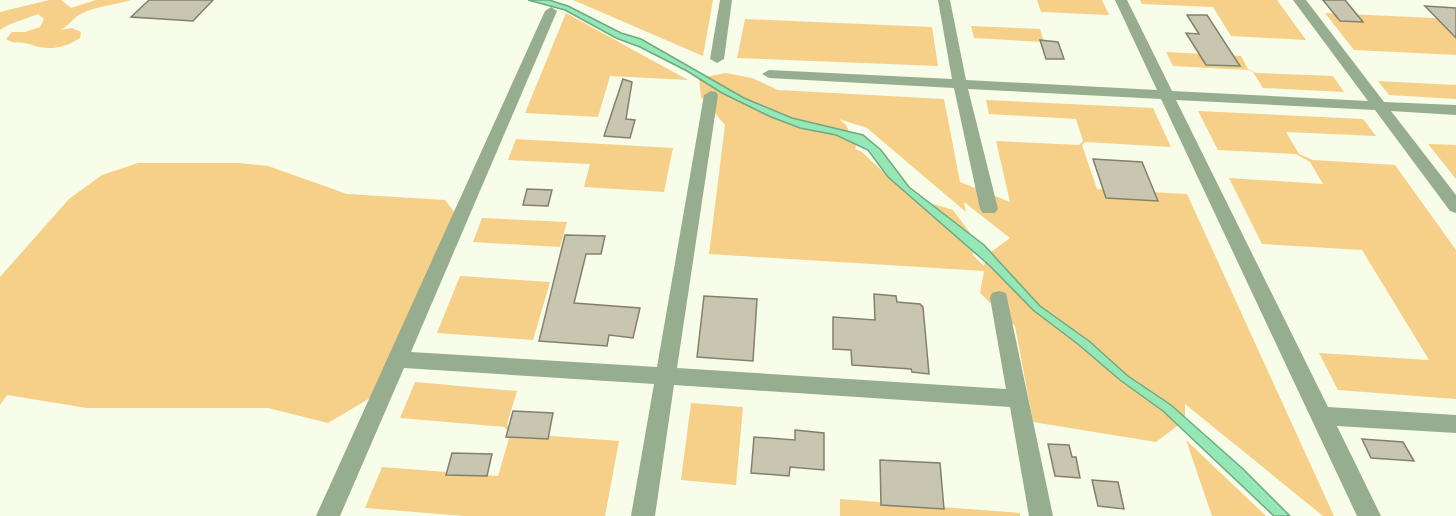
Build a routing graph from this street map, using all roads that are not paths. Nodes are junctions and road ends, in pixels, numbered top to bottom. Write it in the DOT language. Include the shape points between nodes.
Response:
graph roads {
  1 [pos="726,0"];
  2 [pos="944,0"];
  3 [pos="1121,0"];
  4 [pos="1299,0"];
  5 [pos="551,11"];
  6 [pos="717,58"];
  7 [pos="769,74"];
  8 [pos="960,84"];
  9 [pos="1167,94"];
  10 [pos="711,95"];
  11 [pos="1379,106"];
  12 [pos="1456,110"];
  13 [pos="1456,207"];
  14 [pos="989,209"];
  15 [pos="999,298"];
  16 [pos="398,359"];
  17 [pos="666,377"];
  18 [pos="1018,399"];
  19 [pos="1321,416"];
  20 [pos="1456,424"];
  21 [pos="328,516"];
  22 [pos="643,516"];
  23 [pos="1041,516"];
  24 [pos="1369,516"];
  1 -- 6 [label="street"];
  2 -- 8 [label="street"];
  3 -- 9 [label="street"];
  4 -- 11 [label="street"];
  5 -- 16 [label="street"];
  7 -- 8 [label="street"];
  8 -- 9 [label="street"];
  8 -- 14 [label="street"];
  9 -- 11 [label="street"];
  9 -- 19 [label="street"];
  10 -- 17 [label="street"];
  11 -- 12 [label="street"];
  11 -- 13 [label="street"];
  15 -- 18 [label="street"];
  16 -- 17 [label="street"];
  16 -- 21 [label="street"];
  17 -- 18 [label="street"];
  17 -- 22 [label="street"];
  18 -- 23 [label="street"];
  19 -- 20 [label="street"];
  19 -- 24 [label="street"];
}
